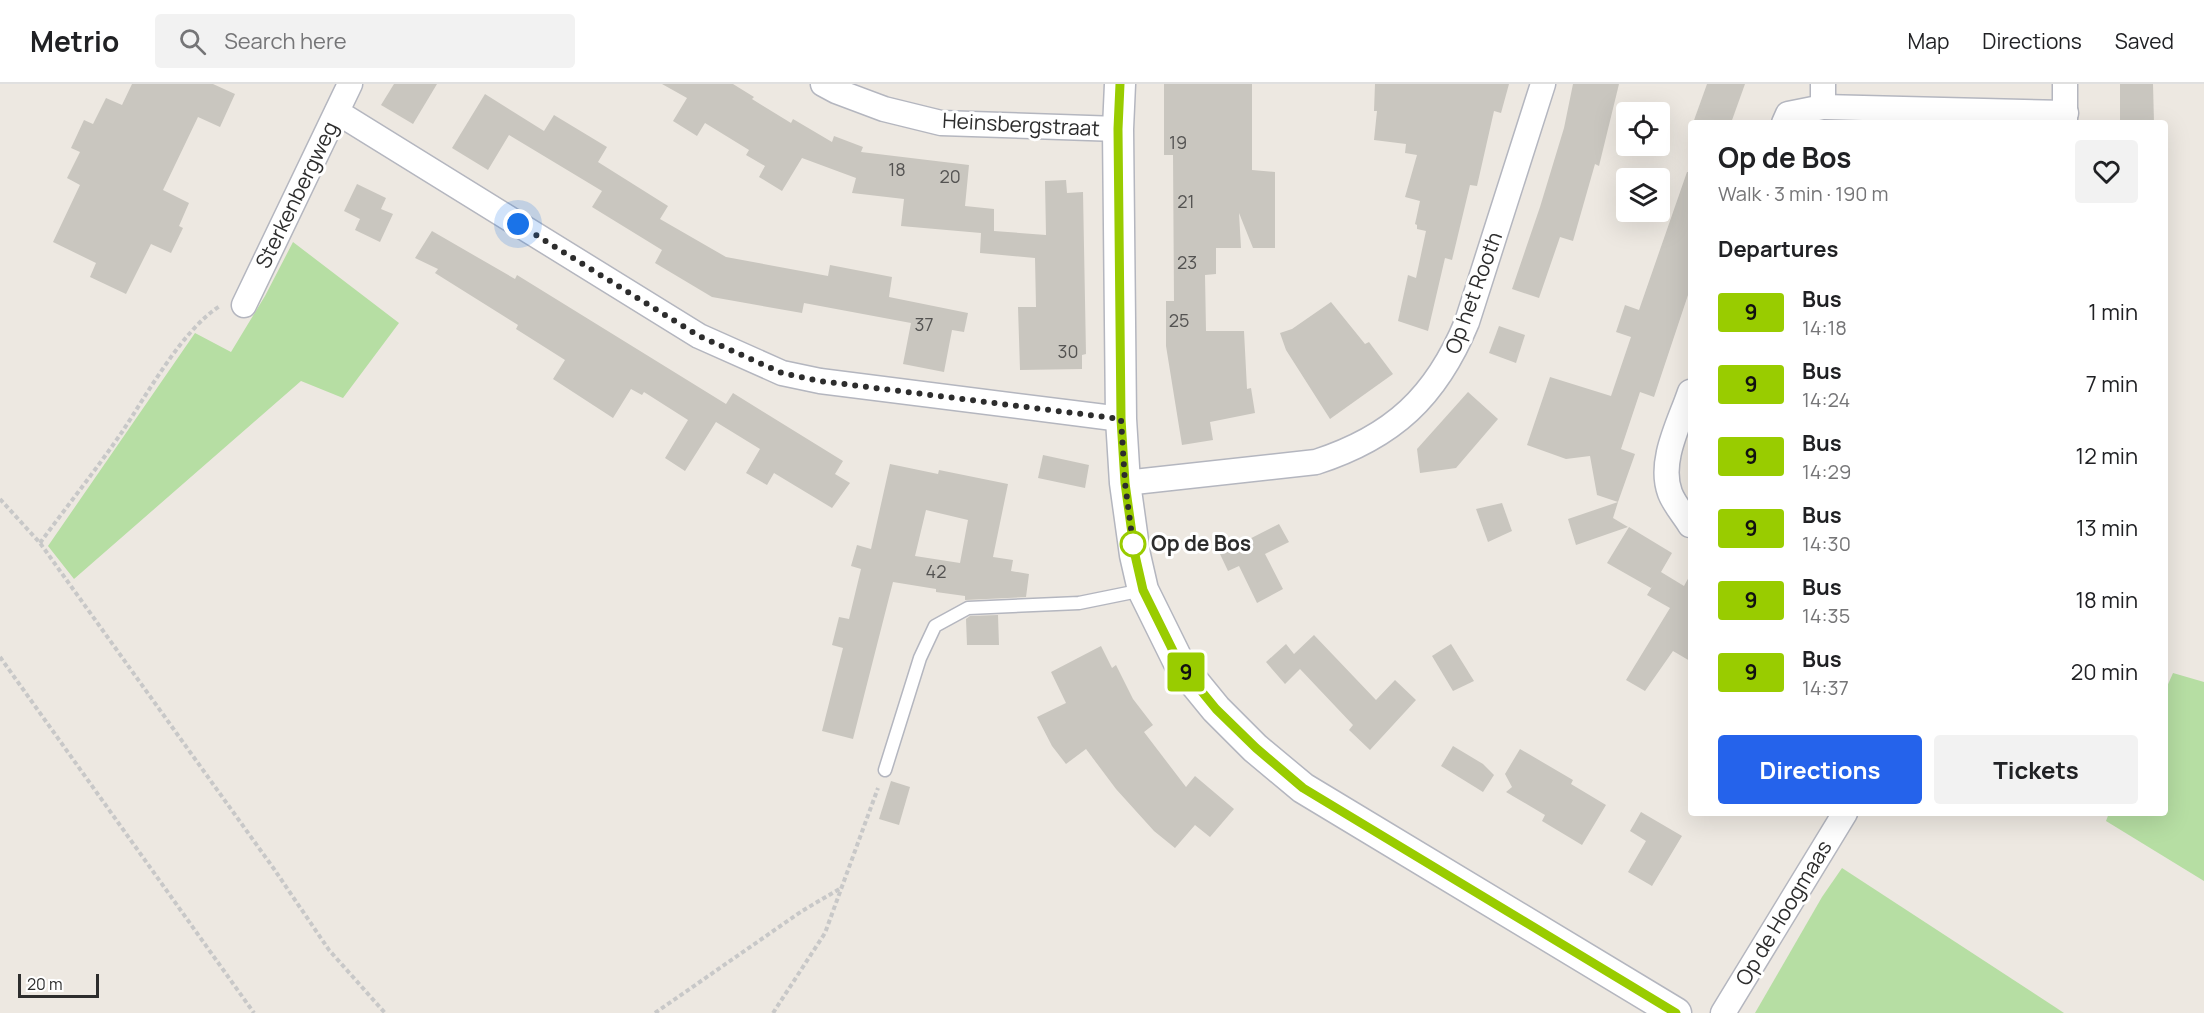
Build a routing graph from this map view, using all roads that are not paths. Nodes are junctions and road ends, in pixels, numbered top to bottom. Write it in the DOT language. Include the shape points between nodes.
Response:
graph roads {
  1 [pos="350,84"];
  2 [pos="823,84"];
  3 [pos="1120,84"];
  4 [pos="1543,84"];
  5 [pos="2065,84"];
  6 [pos="1823,95"];
  7 [pos="337,112"];
  8 [pos="2066,118"];
  9 [pos="1785,120"];
  10 [pos="1118,129"];
  11 [pos="244,305"];
  12 [pos="1688,398"];
  13 [pos="1121,419"];
  14 [pos="1125,483"];
  15 [pos="1688,522"];
  16 [pos="1143,590"];
  17 [pos="885,770"];
  18 [pos="1843,816"];
  19 [pos="1676,1013"];
  20 [pos="1723,1013"];
  1 -- 7 [label="street, Sterkenbergweg"];
  2 -- 10 [label="street, Heinsbergstraat" via="884,109 941,123"];
  3 -- 10 [label="street"];
  4 -- 14 [label="street, Op het Rooth" via="1467,322 1440,376 1414,406 1393,426 1368,441 1316,462"];
  5 -- 8 [label="street"];
  6 -- 8 [label="street"];
  6 -- 9 [label="street" via="1788,114"];
  7 -- 11 [label="street, Sterkenbergweg"];
  7 -- 13 [label="street" via="699,336 782,373"];
  10 -- 13 [label="street"];
  12 -- 15 [label="street" via="1666,474 1670,494"];
  13 -- 14 [label="street"];
  14 -- 16 [label="street"];
  16 -- 17 [label="lane" via="1079,603 968,608 935,626 920,658"];
  16 -- 19 [label="street" via="1180,665 1216,709 1303,788"];
  18 -- 20 [label="street, Op de Hoogmaas"];
}
